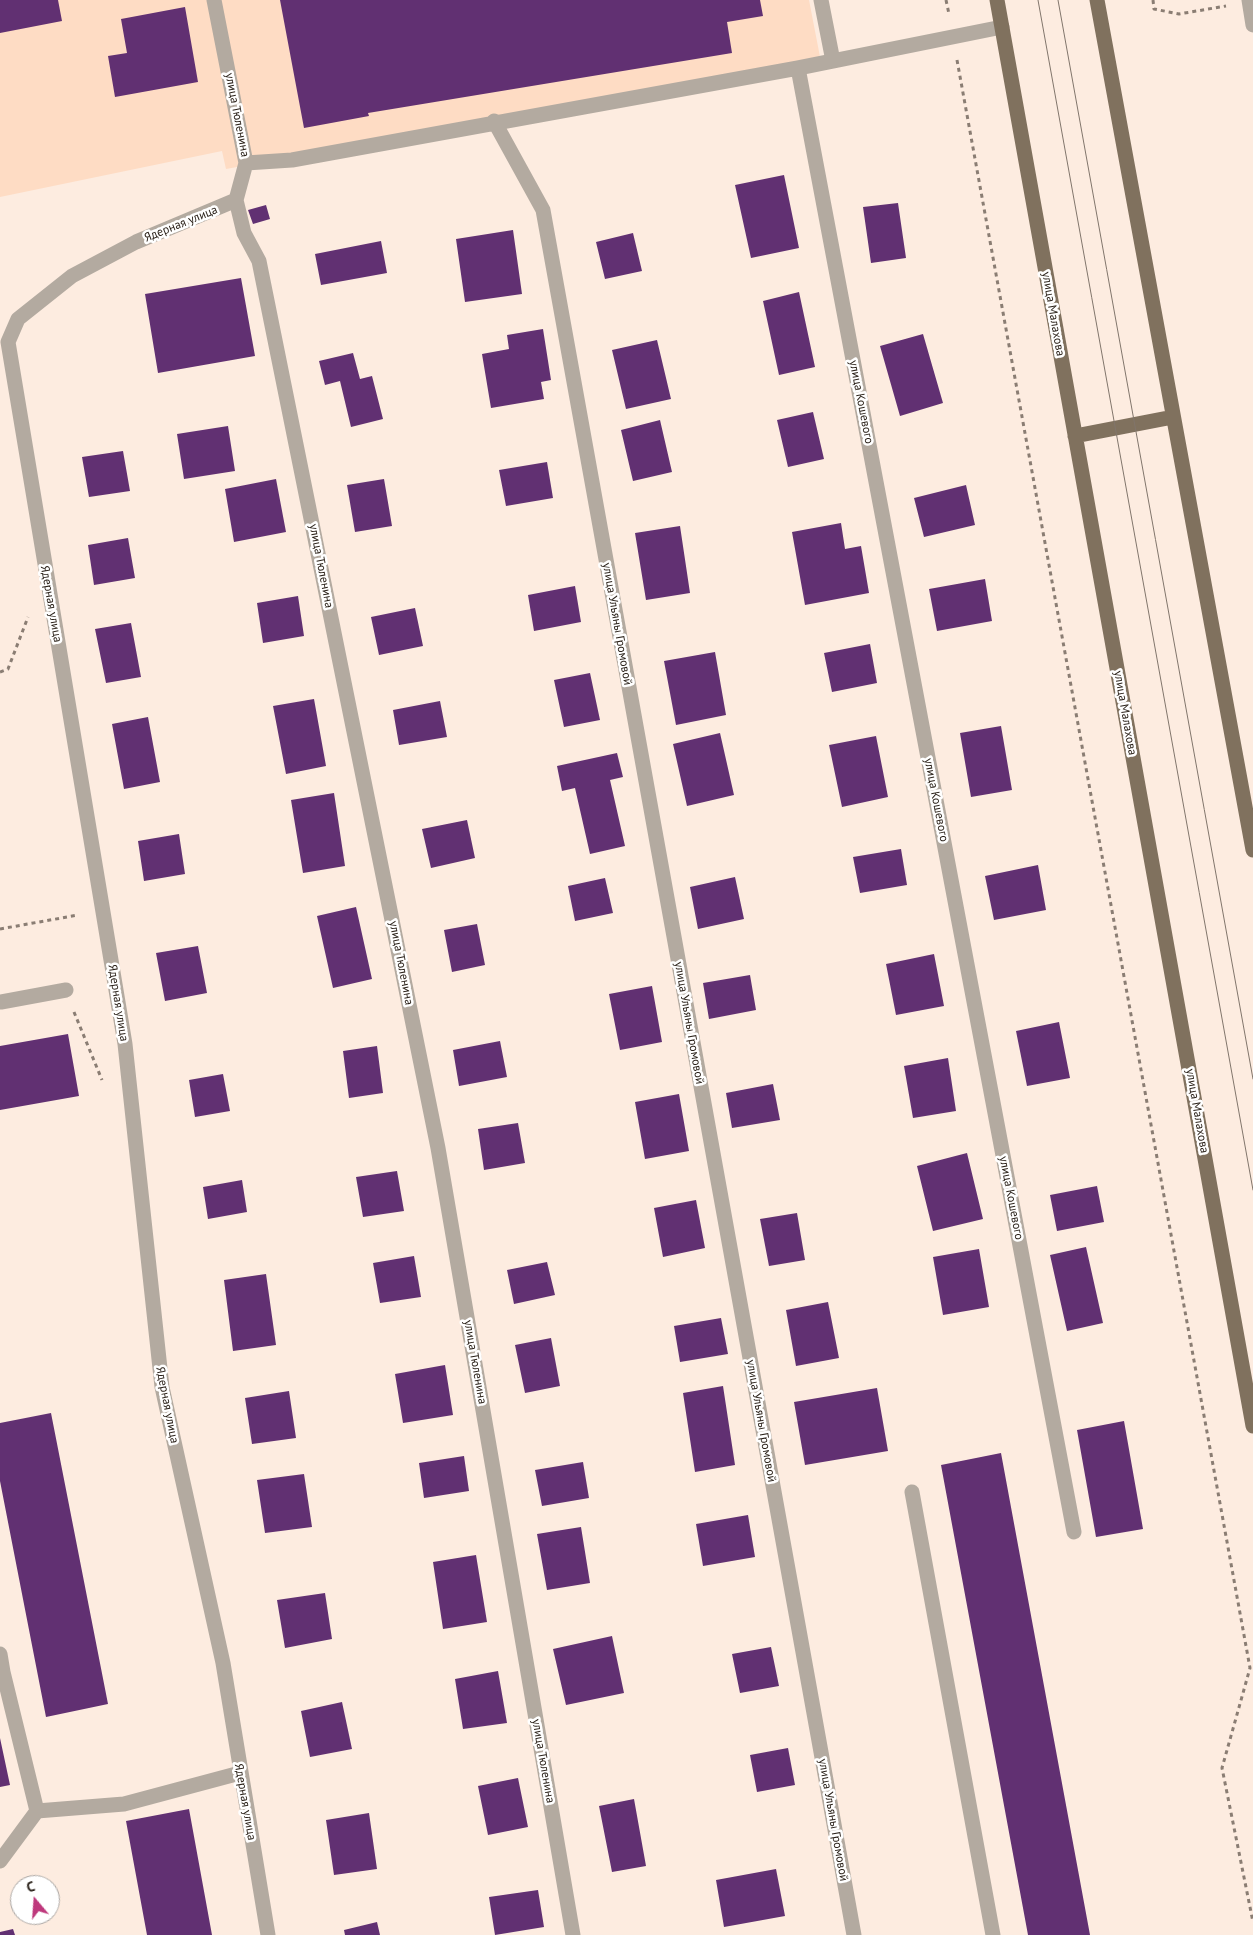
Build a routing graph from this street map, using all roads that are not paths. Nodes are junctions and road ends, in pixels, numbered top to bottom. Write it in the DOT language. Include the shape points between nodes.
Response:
graph roads {
  1 [pos="214,0"];
  2 [pos="821,0"];
  3 [pos="997,0"];
  4 [pos="1097,0"];
  5 [pos="1249,1"];
  6 [pos="1253,25"];
  7 [pos="1002,27"];
  8 [pos="833,61"];
  9 [pos="798,68"];
  10 [pos="494,121"];
  11 [pos="246,163"];
  12 [pos="236,200"];
  13 [pos="1173,417"];
  14 [pos="1075,436"];
  15 [pos="1253,850"];
  16 [pos="66,990"];
  17 [pos="0,1001"];
  18 [pos="1253,1426"];
  19 [pos="912,1492"];
  20 [pos="1074,1532"];
  21 [pos="0,1654"];
  22 [pos="2,1672"];
  23 [pos="240,1773"];
  24 [pos="36,1811"];
  25 [pos="0,1861"];
  26 [pos="268,1935"];
  27 [pos="573,1935"];
  28 [pos="854,1935"];
  29 [pos="993,1935"];
  1 -- 11 [label="street, улица Тюленина"];
  2 -- 8 [label="street"];
  3 -- 7 [label="main road, улица Малахова"];
  4 -- 13 [label="main road"];
  5 -- 6 [label="street"];
  7 -- 8 [label="street"];
  7 -- 14 [label="main road, улица Малахова"];
  8 -- 9 [label="street"];
  9 -- 10 [label="street"];
  9 -- 20 [label="street, улица Кошевого"];
  10 -- 11 [label="street" via="292,160"];
  10 -- 28 [label="street, улица Ульяны Громовой" via="543,210"];
  11 -- 12 [label="street, улица Тюленина"];
  12 -- 23 [label="street, Ядерная улица" via="136,242 72,276 18,319 8,342 125,1044 162,1387 223,1664"];
  12 -- 27 [label="street, улица Тюленина" via="244,233 259,262 438,1148"];
  13 -- 14 [label="main road"];
  13 -- 15 [label="main road"];
  14 -- 18 [label="main road, улица Малахова"];
  16 -- 17 [label="street"];
  19 -- 29 [label="street"];
  21 -- 22 [label="street"];
  22 -- 24 [label="street"];
  23 -- 24 [label="street" via="124,1804"];
  23 -- 26 [label="street, Ядерная улица"];
  24 -- 25 [label="street"];
}
